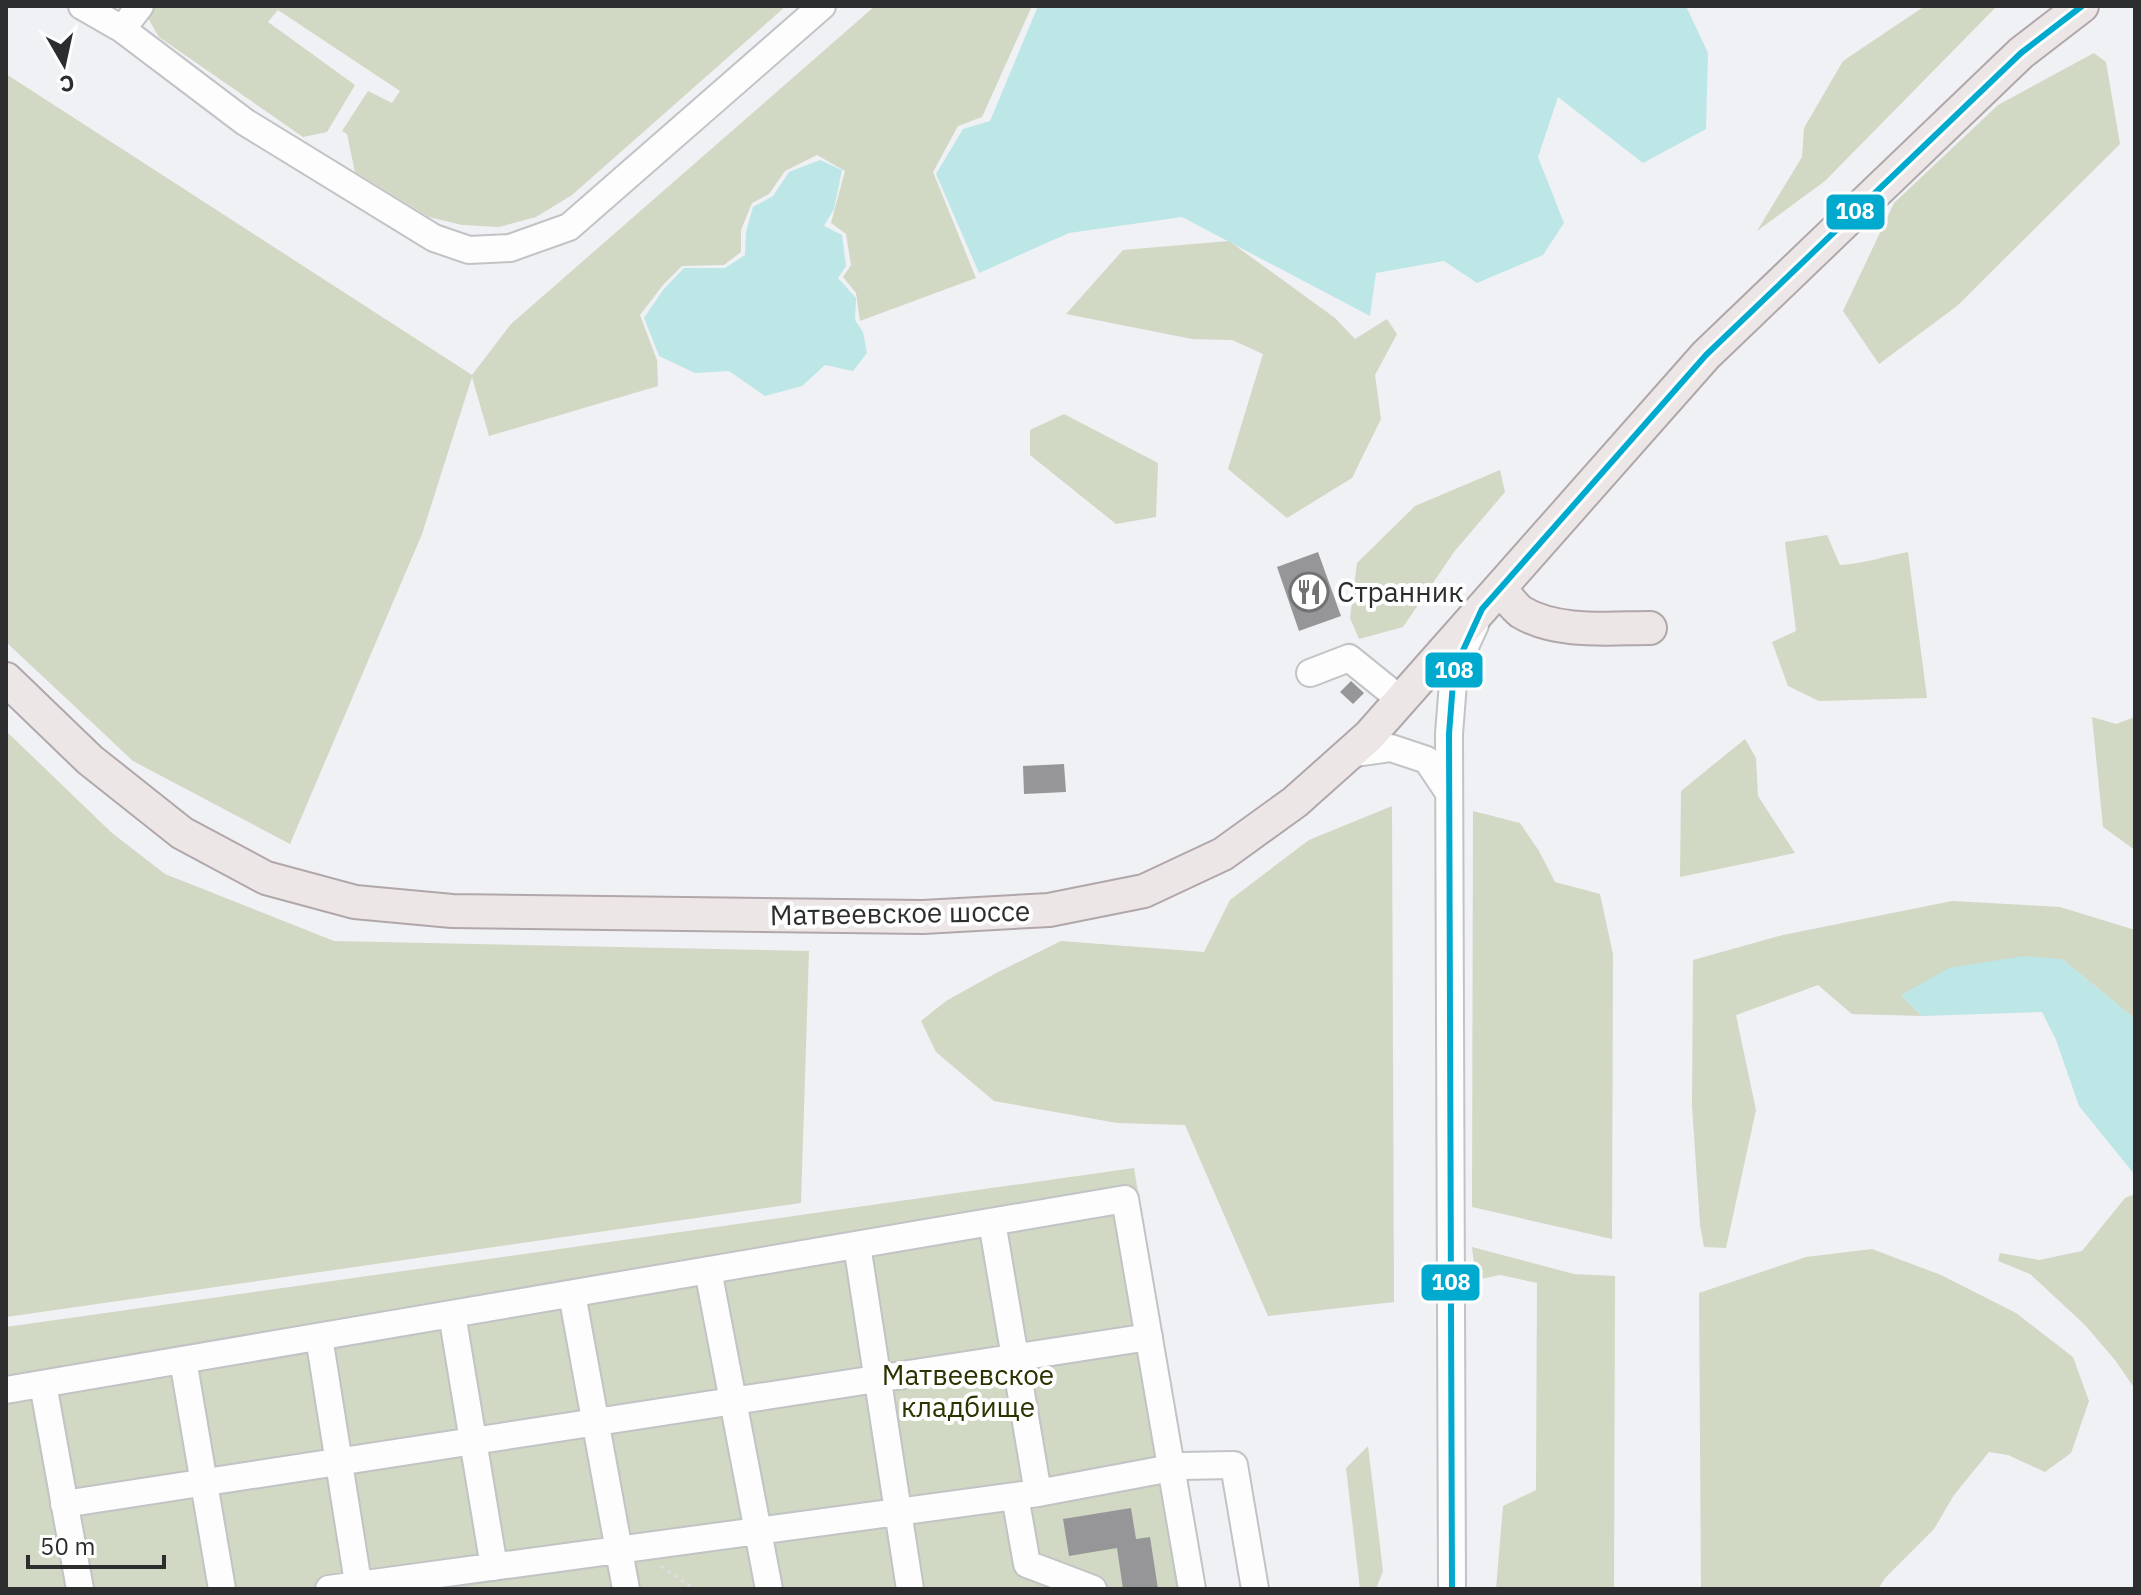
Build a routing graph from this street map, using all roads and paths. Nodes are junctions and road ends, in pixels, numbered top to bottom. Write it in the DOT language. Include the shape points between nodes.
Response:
graph roads {
  1 [pos="82,6"];
  2 [pos="140,6"];
  3 [pos="822,6"];
  4 [pos="2082,6"];
  5 [pos="122,29"];
  6 [pos="1491,599"];
  7 [pos="1650,628"];
  8 [pos="1310,673"];
  9 [pos="6,679"];
  10 [pos="1401,700"];
  11 [pos="1349,754"];
  12 [pos="1449,793"];
  13 [pos="992,1222"];
  14 [pos="857,1245"];
  15 [pos="708,1270"];
  16 [pos="572,1294"];
  17 [pos="452,1314"];
  18 [pos="319,1337"];
  19 [pos="1149,1337"];
  20 [pos="1015,1357"];
  21 [pos="183,1360"];
  22 [pos="877,1377"];
  23 [pos="43,1384"];
  24 [pos="6,1390"];
  25 [pos="734,1401"];
  26 [pos="596,1423"];
  27 [pos="473,1441"];
  28 [pos="341,1462"];
  29 [pos="1172,1469"];
  30 [pos="206,1482"];
  31 [pos="1026,1494"];
  32 [pos="64,1504"];
  33 [pos="898,1511"];
  34 [pos="759,1531"];
  35 [pos="628,1550"];
  36 [pos="494,1567"];
  37 [pos="359,1587"];
  38 [pos="80,1589"];
  39 [pos="222,1589"];
  40 [pos="329,1589"];
  41 [pos="626,1589"];
  42 [pos="694,1589"];
  43 [pos="769,1589"];
  44 [pos="910,1589"];
  45 [pos="1093,1589"];
  46 [pos="1192,1589"];
  47 [pos="1255,1589"];
  48 [pos="1452,1589"];
  1 -- 5 [label="street"];
  2 -- 5 [label="street"];
  3 -- 5 [label="street" via="569,227 510,248 469,250 434,238 245,122"];
  4 -- 6 [label="main road, Матвеевское шоссе" via="2021,53 1706,355"];
  6 -- 7 [label="main road" via="1542,622"];
  6 -- 10 [label="main road, Матвеевское шоссе"];
  6 -- 12 [label="street" via="1454,670"];
  8 -- 10 [label="street" via="1349,658"];
  9 -- 11 [label="main road, Матвеевское шоссе" via="90,760 182,833 266,878 355,902 452,911 923,917 1049,910 1144,891 1223,854 1295,802"];
  10 -- 11 [label="main road, Матвеевское шоссе"];
  11 -- 12 [label="street" via="1391,748 1427,760"];
  12 -- 48 [label="street"];
  13 -- 14 [label="street"];
  13 -- 19 [label="street" via="1125,1199"];
  13 -- 20 [label="street"];
  14 -- 15 [label="street"];
  14 -- 22 [label="street"];
  15 -- 16 [label="street"];
  15 -- 25 [label="street"];
  16 -- 17 [label="street"];
  16 -- 26 [label="street"];
  17 -- 18 [label="street"];
  17 -- 27 [label="street"];
  18 -- 21 [label="street"];
  18 -- 28 [label="street"];
  19 -- 20 [label="street"];
  19 -- 29 [label="street"];
  20 -- 22 [label="street"];
  20 -- 31 [label="street"];
  21 -- 23 [label="street"];
  21 -- 30 [label="street"];
  22 -- 25 [label="street"];
  22 -- 33 [label="street"];
  23 -- 24 [label="street"];
  23 -- 32 [label="street"];
  25 -- 26 [label="street"];
  25 -- 34 [label="street"];
  26 -- 27 [label="street"];
  26 -- 35 [label="street"];
  27 -- 28 [label="street"];
  27 -- 36 [label="street"];
  28 -- 30 [label="street"];
  28 -- 37 [label="street"];
  29 -- 31 [label="street"];
  29 -- 46 [label="street"];
  29 -- 47 [label="street" via="1234,1465"];
  30 -- 32 [label="street"];
  30 -- 39 [label="street"];
  31 -- 33 [label="street"];
  31 -- 45 [label="street" via="1027,1564"];
  32 -- 38 [label="street"];
  33 -- 34 [label="street"];
  33 -- 44 [label="street"];
  34 -- 35 [label="street"];
  34 -- 43 [label="street"];
  35 -- 36 [label="street"];
  35 -- 41 [label="street"];
  35 -- 42 [label="path"];
  36 -- 37 [label="street"];
  37 -- 40 [label="street"];
}
